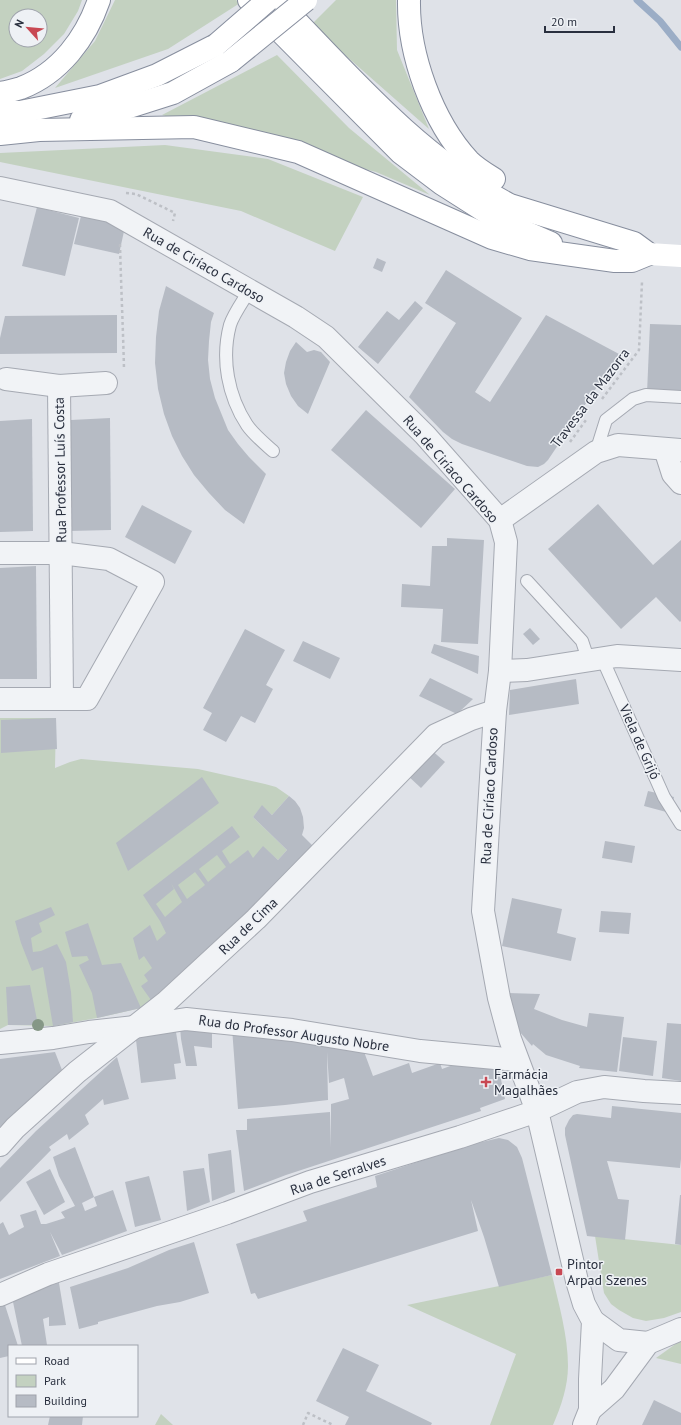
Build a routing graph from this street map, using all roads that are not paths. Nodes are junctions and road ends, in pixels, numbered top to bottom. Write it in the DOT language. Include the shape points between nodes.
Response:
graph roads {
  1 [pos="99,0"];
  2 [pos="250,0"];
  3 [pos="268,0"];
  4 [pos="276,0"];
  5 [pos="306,0"];
  6 [pos="409,0"];
  7 [pos="0,93"];
  8 [pos="0,112"];
  9 [pos="39,130"];
  10 [pos="0,134"];
  11 [pos="0,188"];
  12 [pos="552,217"];
  13 [pos="573,254"];
  14 [pos="649,254"];
  15 [pos="681,256"];
  16 [pos="249,291"];
  17 [pos="6,379"];
  18 [pos="106,383"];
  19 [pos="59,386"];
  20 [pos="681,397"];
  21 [pos="673,449"];
  22 [pos="273,451"];
  23 [pos="596,452"];
  24 [pos="681,483"];
  25 [pos="500,520"];
  26 [pos="0,553"];
  27 [pos="61,553"];
  28 [pos="526,581"];
  29 [pos="595,659"];
  30 [pos="681,660"];
  31 [pos="500,671"];
  32 [pos="0,699"];
  33 [pos="62,699"];
  34 [pos="494,711"];
  35 [pos="681,824"];
  36 [pos="135,1027"];
  37 [pos="0,1043"];
  38 [pos="517,1060"];
  39 [pos="681,1093"];
  40 [pos="537,1111"];
  41 [pos="0,1145"];
  42 [pos="0,1295"];
  43 [pos="593,1321"];
  44 [pos="681,1329"];
  45 [pos="648,1344"];
  46 [pos="587,1418"];
  1 -- 7 [label="main road" via="83,35 67,57 49,73 22,88"];
  2 -- 13 [label="main road" via="401,153 442,184 500,221"];
  3 -- 8 [label="main road, bridge" via="216,45 157,75 100,96 20,112"];
  4 -- 12 [label="main road" via="378,106 436,157 510,205"];
  5 -- 9 [label="main road, bridge" via="231,61 173,93 107,114"];
  6 -- 12 [label="main road" via="416,59 424,84 450,136 470,162"];
  9 -- 10 [label="main road"];
  9 -- 13 [label="main road" via="194,127 298,152 492,238 530,249"];
  11 -- 16 [label="street, Rua de Ciríaco Cardoso" via="110,211"];
  12 -- 14 [label="main road" via="634,243"];
  13 -- 14 [label="main road" via="615,261 632,261"];
  14 -- 15 [label="main road"];
  16 -- 22 [label="lane" via="230,324 226,359 228,377 232,394 248,426"];
  16 -- 25 [label="street, Rua de Ciríaco Cardoso" via="296,317 326,338 425,435"];
  17 -- 19 [label="street, Rua Professor Luís Costa"];
  18 -- 19 [label="street, Rua Professor Luís Costa"];
  19 -- 27 [label="street, Rua Professor Luís Costa"];
  20 -- 23 [label="lane" via="633,398 606,420"];
  21 -- 23 [label="street" via="618,445"];
  21 -- 24 [label="street" via="673,474"];
  23 -- 25 [label="street"];
  25 -- 31 [label="street, Rua de Ciríaco Cardoso" via="506,542"];
  26 -- 27 [label="street"];
  27 -- 33 [label="street, Rua Professor Luís Costa"];
  27 -- 33 [label="street, Rua Professor Luís Costa" via="109,559 153,582 87,699"];
  28 -- 29 [label="lane, Viela de Grijó" via="582,641"];
  29 -- 30 [label="street" via="617,656"];
  29 -- 31 [label="street" via="527,670"];
  29 -- 35 [label="lane, Viela de Grijó" via="664,798"];
  31 -- 34 [label="street, Rua de Ciríaco Cardoso"];
  32 -- 33 [label="street"];
  34 -- 36 [label="street, Rua de Cima" via="436,735 256,919 165,1003"];
  34 -- 38 [label="street, Rua de Ciríaco Cardoso" via="483,911 499,998"];
  36 -- 37 [label="street, Rua do Professor Augusto Nobre"];
  36 -- 38 [label="street, Rua do Professor Augusto Nobre" via="186,1019 292,1030 420,1051"];
  36 -- 41 [label="street, Rua de Cima" via="77,1072"];
  38 -- 40 [label="street, Rua de Ciríaco Cardoso"];
  39 -- 40 [label="street, Rua de Serralves" via="604,1087 577,1092"];
  40 -- 42 [label="street, Rua de Serralves" via="310,1182 48,1274"];
  40 -- 43 [label="street, Rua de Ciríaco Cardoso" via="577,1281 584,1304"];
  43 -- 45 [label="street" via="619,1340"];
  43 -- 46 [label="street"];
  44 -- 45 [label="street"];
  45 -- 46 [label="street" via="614,1389"];
}
